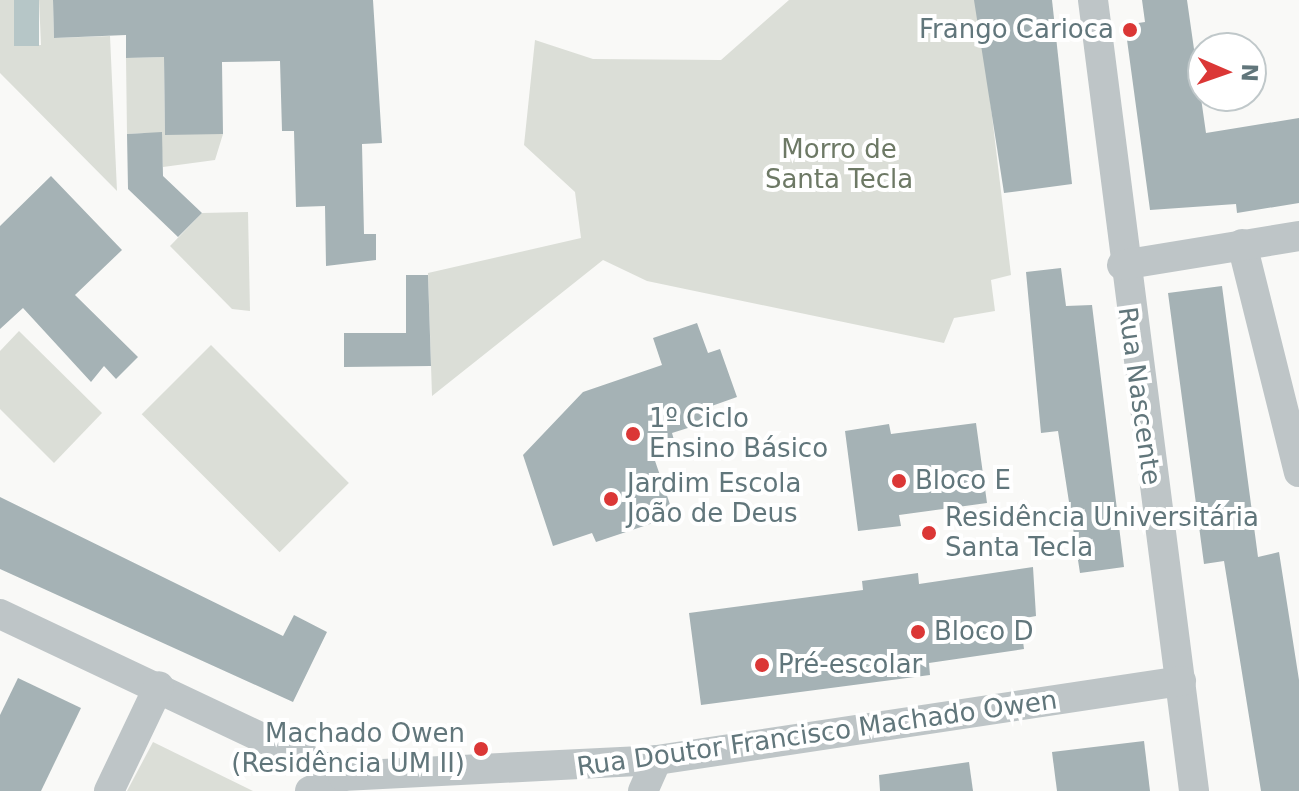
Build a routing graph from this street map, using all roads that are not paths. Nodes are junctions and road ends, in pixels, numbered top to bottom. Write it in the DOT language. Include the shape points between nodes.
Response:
graph roads {
  1 [pos="1093,0"];
  2 [pos="1299,236"];
  3 [pos="1242,244"];
  4 [pos="1122,265"];
  5 [pos="1299,472"];
  6 [pos="0,614"];
  7 [pos="1181,681"];
  8 [pos="159,686"];
  9 [pos="657,760"];
  10 [pos="343,776"];
  11 [pos="109,791"];
  12 [pos="310,791"];
  13 [pos="643,791"];
  14 [pos="1194,791"];
  1 -- 4 [label="street, Rua Nascente"];
  2 -- 3 [label="street"];
  3 -- 4 [label="street"];
  3 -- 5 [label="street"];
  4 -- 7 [label="street, Rua Nascente"];
  6 -- 8 [label="street"];
  7 -- 9 [label="street, Rua Doutor Francisco Machado Owen"];
  7 -- 14 [label="street, Rua Nascente"];
  8 -- 10 [label="street"];
  8 -- 11 [label="street"];
  9 -- 10 [label="street, Rua Doutor Francisco Machado Owen"];
  9 -- 13 [label="street"];
  10 -- 12 [label="street, Rua Doutor Francisco Machado Owen"];
}
